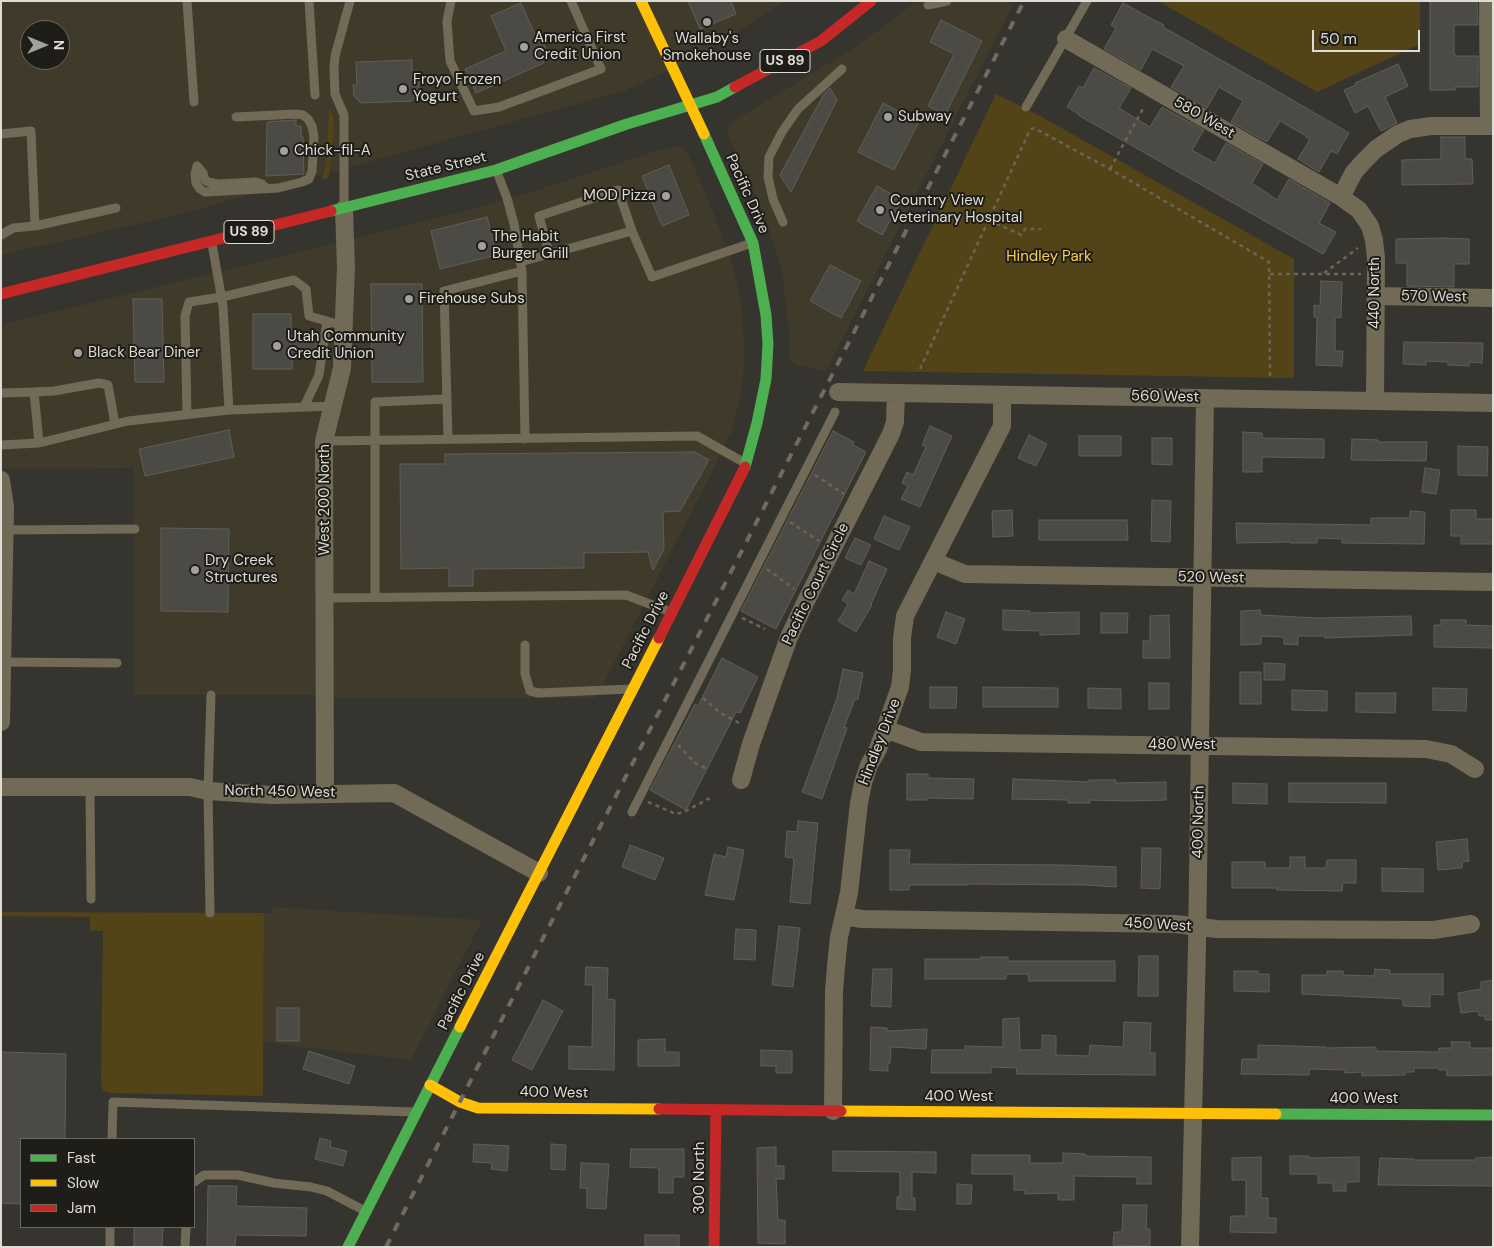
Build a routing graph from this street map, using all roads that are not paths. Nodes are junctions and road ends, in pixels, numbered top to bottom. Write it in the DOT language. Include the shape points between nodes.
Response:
graph roads {
  1 [pos="187,1"];
  2 [pos="309,1"];
  3 [pos="350,1"];
  4 [pos="451,1"];
  5 [pos="571,1"];
  6 [pos="640,1"];
  7 [pos="872,1"];
  8 [pos="947,1"];
  9 [pos="1087,1"];
  10 [pos="1488,1"];
  11 [pos="928,5"];
  12 [pos="1066,39"];
  13 [pos="842,69"];
  14 [pos="315,96"];
  15 [pos="194,102"];
  16 [pos="690,106"];
  17 [pos="1026,107"];
  18 [pos="236,117"];
  19 [pos="1491,126"];
  20 [pos="1,134"];
  21 [pos="197,166"];
  22 [pos="496,170"];
  23 [pos="1341,197"];
  24 [pos="116,208"];
  25 [pos="344,209"];
  26 [pos="783,222"];
  27 [pos="35,226"];
  28 [pos="632,230"];
  29 [pos="1,235"];
  30 [pos="212,242"];
  31 [pos="753,243"];
  32 [pos="549,253"];
  33 [pos="521,267"];
  34 [pos="1,294"];
  35 [pos="1376,296"];
  36 [pos="222,298"];
  37 [pos="1493,298"];
  38 [pos="335,323"];
  39 [pos="34,392"];
  40 [pos="838,392"];
  41 [pos="1,393"];
  42 [pos="896,393"];
  43 [pos="1002,395"];
  44 [pos="1205,398"];
  45 [pos="447,399"];
  46 [pos="1375,401"];
  47 [pos="1493,403"];
  48 [pos="333,406"];
  49 [pos="304,407"];
  50 [pos="229,410"];
  51 [pos="835,412"];
  52 [pos="187,414"];
  53 [pos="115,424"];
  54 [pos="525,439"];
  55 [pos="375,440"];
  56 [pos="448,440"];
  57 [pos="324,441"];
  58 [pos="39,443"];
  59 [pos="1,445"];
  60 [pos="745,463"];
  61 [pos="1,480"];
  62 [pos="135,529"];
  63 [pos="4,530"];
  64 [pos="933,561"];
  65 [pos="1202,578"];
  66 [pos="1493,582"];
  67 [pos="375,597"];
  68 [pos="324,598"];
  69 [pos="671,612"];
  70 [pos="526,645"];
  71 [pos="2,662"];
  72 [pos="117,663"];
  73 [pos="632,689"];
  74 [pos="211,694"];
  75 [pos="1,722"];
  76 [pos="886,729"];
  77 [pos="1200,745"];
  78 [pos="1475,769"];
  79 [pos="741,780"];
  80 [pos="1,787"];
  81 [pos="90,787"];
  82 [pos="208,791"];
  83 [pos="326,794"];
  84 [pos="632,812"];
  85 [pos="539,873"];
  86 [pos="91,899"];
  87 [pos="210,913"];
  88 [pos="844,916"];
  89 [pos="1471,924"];
  90 [pos="1197,927"];
  91 [pos="430,1085"];
  92 [pos="716,1110"];
  93 [pos="833,1111"];
  94 [pos="417,1112"];
  95 [pos="1193,1113"];
  96 [pos="1493,1115"];
  97 [pos="112,1138"];
  98 [pos="195,1181"];
  99 [pos="366,1212"];
  100 [pos="110,1228"];
  101 [pos="186,1228"];
  102 [pos="110,1247"];
  103 [pos="186,1247"];
  104 [pos="348,1247"];
  105 [pos="714,1247"];
  106 [pos="1190,1247"];
  1 -- 15 [label="lane"];
  2 -- 14 [label="lane"];
  3 -- 25 [label="lane" via="334,56 336,94 344,115"];
  4 -- 5 [label="lane" via="447,21 450,61 474,111 499,107 601,69"];
  6 -- 16 [label="street, Pacific Drive"];
  7 -- 16 [label="street, State Street / US 89" via="821,41 717,97"];
  8 -- 11 [label="lane"];
  9 -- 12 [label="lane"];
  10 -- 19 [label="street"];
  12 -- 17 [label="lane"];
  12 -- 23 [label="street, 580 West"];
  13 -- 26 [label="lane" via="798,109 769,157 768,177"];
  16 -- 22 [label="street, State Street / US 89" via="627,124"];
  16 -- 31 [label="street, Pacific Drive"];
  18 -- 21 [label="lane" via="303,115 312,126 314,153 308,179 267,189 205,192 196,183"];
  19 -- 23 [label="street" via="1431,126 1398,134 1376,149 1354,172"];
  20 -- 27 [label="lane" via="32,131"];
  22 -- 25 [label="street, State Street / US 89"];
  22 -- 33 [label="lane" via="514,224"];
  23 -- 35 [label="street, 440 North" via="1359,210 1370,226 1376,258"];
  24 -- 27 [label="lane"];
  25 -- 30 [label="street, State Street / US 89"];
  25 -- 38 [label="street, West 200 North" via="346,268"];
  27 -- 29 [label="lane" via="13,228"];
  28 -- 31 [label="lane" via="652,277"];
  28 -- 32 [label="lane"];
  28 -- 32 [label="lane" via="618,190 539,216"];
  30 -- 34 [label="street, State Street / US 89"];
  30 -- 36 [label="lane"];
  31 -- 60 [label="street, Pacific Drive" via="768,344 766,379"];
  32 -- 33 [label="lane"];
  33 -- 45 [label="lane" via="444,291"];
  33 -- 54 [label="lane"];
  35 -- 37 [label="street, 570 West"];
  35 -- 46 [label="street, 440 North"];
  36 -- 38 [label="lane" via="294,280 306,289 309,316"];
  36 -- 50 [label="lane"];
  36 -- 52 [label="lane" via="189,302 185,316"];
  38 -- 48 [label="street, West 200 North" via="342,368"];
  38 -- 49 [label="lane" via="320,375"];
  39 -- 41 [label="lane"];
  39 -- 53 [label="lane" via="100,383 108,385"];
  39 -- 58 [label="lane"];
  40 -- 42 [label="street, 560 West"];
  42 -- 43 [label="street, 560 West"];
  42 -- 79 [label="street, Pacific Court Circle" via="895,422 891,434 789,638"];
  43 -- 44 [label="street, 560 West"];
  43 -- 64 [label="street, Hindley Drive" via="1002,426"];
  44 -- 46 [label="street, 560 West"];
  44 -- 65 [label="street, 400 North"];
  45 -- 55 [label="lane" via="374,402"];
  45 -- 56 [label="lane"];
  46 -- 47 [label="street, 560 West"];
  48 -- 49 [label="lane"];
  48 -- 57 [label="street, West 200 North"];
  49 -- 50 [label="lane"];
  50 -- 52 [label="lane"];
  51 -- 84 [label="lane"];
  52 -- 53 [label="lane"];
  53 -- 58 [label="lane"];
  54 -- 56 [label="lane"];
  54 -- 60 [label="lane" via="697,436"];
  55 -- 56 [label="lane"];
  55 -- 57 [label="lane"];
  55 -- 67 [label="lane"];
  57 -- 68 [label="street, West 200 North"];
  58 -- 59 [label="lane"];
  60 -- 69 [label="street, Pacific Drive"];
  61 -- 63 [label="street"];
  62 -- 63 [label="lane"];
  63 -- 71 [label="street"];
  64 -- 65 [label="street, 520 West" via="965,574"];
  64 -- 76 [label="street, Hindley Drive" via="905,616 900,687"];
  65 -- 66 [label="street, 520 West"];
  65 -- 77 [label="street, 400 North"];
  67 -- 68 [label="lane"];
  67 -- 69 [label="lane" via="626,595"];
  68 -- 83 [label="street, West 200 North"];
  69 -- 73 [label="street, Pacific Drive"];
  70 -- 73 [label="lane" via="526,674 530,691 539,694"];
  71 -- 72 [label="lane"];
  71 -- 75 [label="street"];
  73 -- 85 [label="street, Pacific Drive"];
  74 -- 82 [label="lane"];
  76 -- 77 [label="street, 480 West" via="921,742"];
  76 -- 88 [label="street, Hindley Drive" via="858,803"];
  77 -- 78 [label="street, 480 West" via="1426,749 1451,754"];
  77 -- 90 [label="street, 400 North"];
  80 -- 81 [label="street, North 450 West"];
  81 -- 82 [label="street, North 450 West" via="190,787"];
  81 -- 86 [label="lane"];
  82 -- 83 [label="street, North 450 West"];
  82 -- 87 [label="lane"];
  83 -- 85 [label="street, North 450 West" via="394,793"];
  85 -- 91 [label="street, Pacific Drive"];
  88 -- 90 [label="street, 450 West"];
  88 -- 93 [label="street, Hindley Drive" via="834,992"];
  89 -- 90 [label="street, 450 West" via="1434,930"];
  90 -- 95 [label="street, 400 North"];
  91 -- 92 [label="street, 400 West" via="478,1108"];
  91 -- 94 [label="street, Pacific Drive"];
  92 -- 93 [label="street, 400 West"];
  92 -- 105 [label="street, 300 North"];
  93 -- 95 [label="street, 400 West"];
  94 -- 97 [label="lane" via="113,1102"];
  94 -- 99 [label="street, Pacific Drive"];
  95 -- 96 [label="street, 400 West"];
  95 -- 106 [label="street, 400 North"];
  98 -- 99 [label="lane" via="204,1175 238,1175 311,1187 327,1191"];
  99 -- 104 [label="street, Pacific Drive"];
  100 -- 102 [label="lane"];
  101 -- 103 [label="lane"];
}
